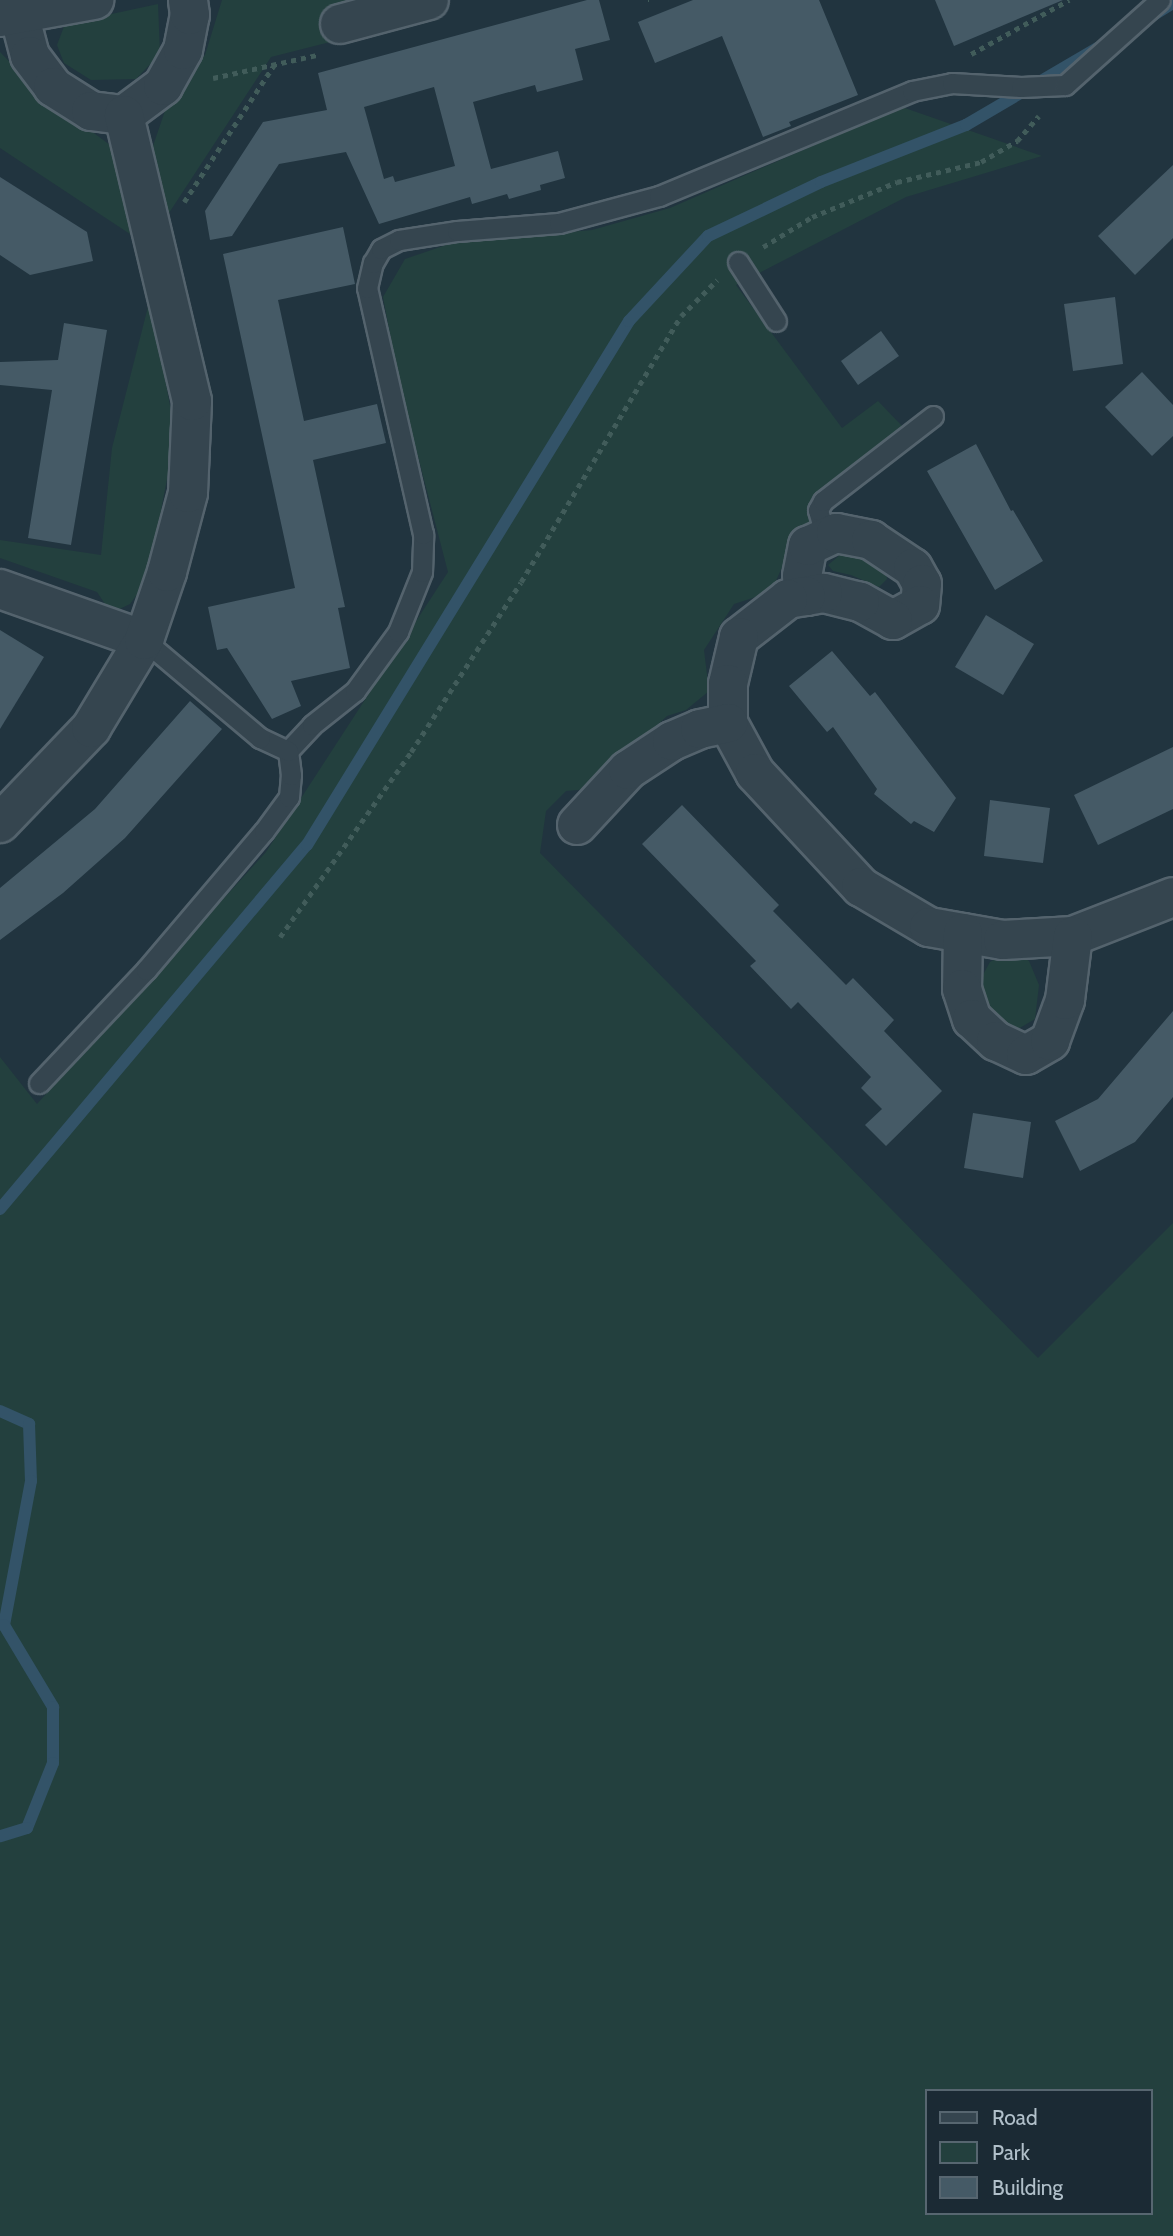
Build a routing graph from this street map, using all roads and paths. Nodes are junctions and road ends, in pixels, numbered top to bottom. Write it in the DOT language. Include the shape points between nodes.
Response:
graph roads {
  1 [pos="94,0"];
  2 [pos="188,0"];
  3 [pos="1069,0"];
  4 [pos="1160,0"];
  5 [pos="405,3"];
  6 [pos="28,10"];
  7 [pos="340,24"];
  8 [pos="274,65"];
  9 [pos="952,83"];
  10 [pos="1065,85"];
  11 [pos="163,86"];
  12 [pos="124,115"];
  13 [pos="155,247"];
  14 [pos="738,262"];
  15 [pos="776,321"];
  16 [pos="933,416"];
  17 [pos="826,538"];
  18 [pos="0,589"];
  19 [pos="806,596"];
  20 [pos="144,640"];
  21 [pos="728,723"];
  22 [pos="288,751"];
  23 [pos="0,823"];
  24 [pos="577,825"];
  25 [pos="1173,897"];
  26 [pos="963,933"];
  27 [pos="1073,936"];
  28 [pos="280,937"];
  29 [pos="39,1083"];
  1 -- 6 [label="street"];
  2 -- 11 [label="street" via="183,50"];
  3 -- 9 [label="path" via="964,58"];
  4 -- 10 [label="lane"];
  5 -- 7 [label="street"];
  6 -- 12 [label="street" via="30,56 53,87 91,111"];
  7 -- 8 [label="path" via="340,50"];
  8 -- 11 [label="path"];
  8 -- 13 [label="path"];
  9 -- 10 [label="lane"];
  9 -- 22 [label="lane" via="912,90 659,196 559,223 457,231 399,240 381,249 367,288 423,534 422,572 398,632 355,691"];
  10 -- 14 [label="path" via="1017,141 981,162 872,192 812,217"];
  11 -- 12 [label="street"];
  12 -- 13 [label="street"];
  13 -- 20 [label="street" via="192,401 188,493"];
  14 -- 15 [label="lane"];
  14 -- 28 [label="path" via="681,316 492,627 411,752"];
  16 -- 17 [label="lane" via="823,501 818,510"];
  17 -- 19 [label="street" via="808,546 802,576"];
  17 -- 19 [label="street" via="836,533 871,540 913,568 922,584 920,605 893,620 860,602 823,593"];
  18 -- 20 [label="street"];
  19 -- 21 [label="street" via="788,599 739,638 728,684"];
  20 -- 22 [label="lane" via="260,738"];
  20 -- 23 [label="street" via="91,728"];
  21 -- 24 [label="street" via="671,741 639,763"];
  21 -- 26 [label="street" via="755,774 861,887 929,927"];
  22 -- 29 [label="lane" via="289,797 264,831 146,970"];
  25 -- 27 [label="street"];
  26 -- 27 [label="street" via="1003,940"];
  26 -- 27 [label="street" via="962,989 971,1019 996,1041 1026,1055 1050,1041 1065,1000"];
}
